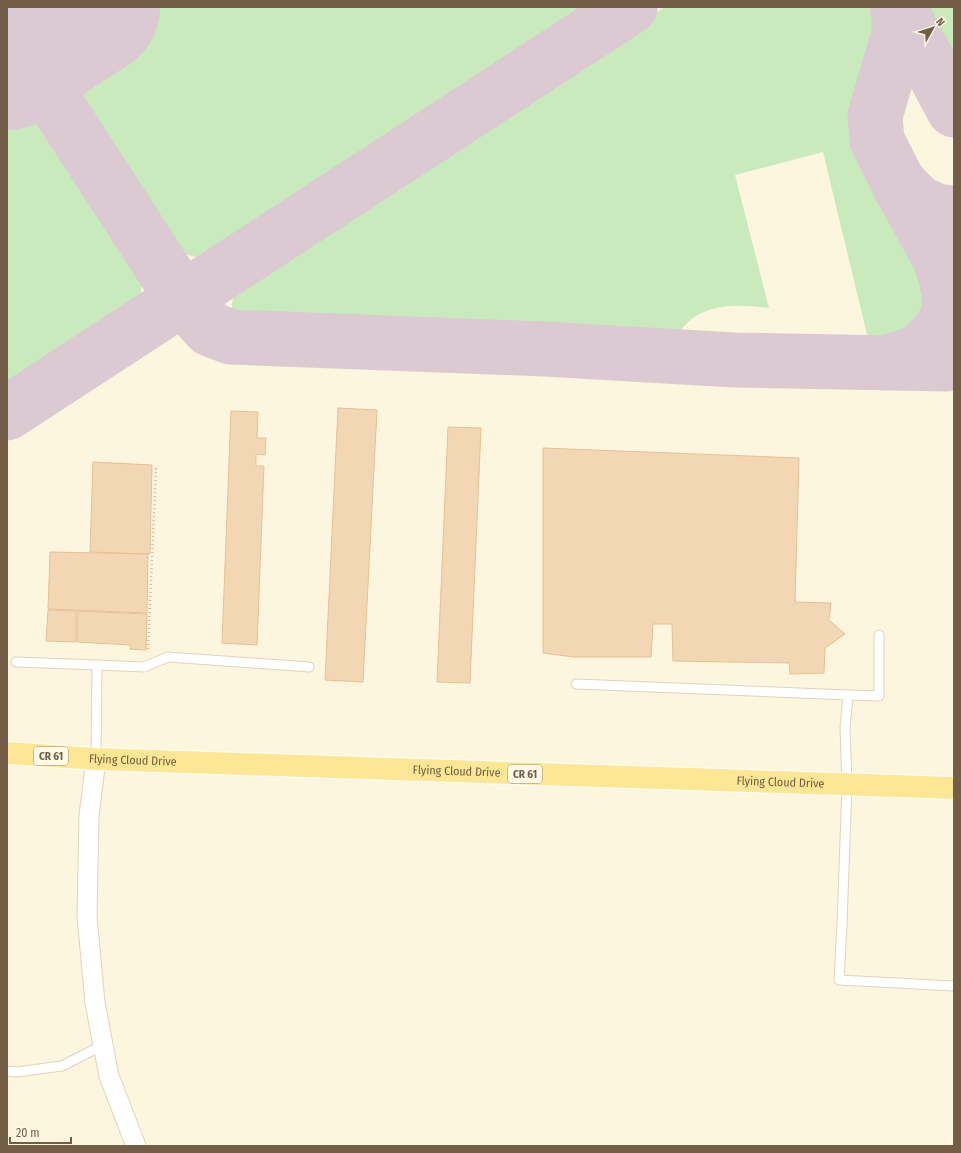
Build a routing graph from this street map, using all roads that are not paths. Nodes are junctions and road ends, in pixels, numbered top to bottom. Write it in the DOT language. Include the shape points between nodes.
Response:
graph roads {
  1 [pos="879,635"];
  2 [pos="16,662"];
  3 [pos="97,665"];
  4 [pos="309,667"];
  5 [pos="576,684"];
  6 [pos="848,695"];
  7 [pos="7,753"];
  8 [pos="96,759"];
  9 [pos="847,785"];
  10 [pos="954,788"];
  11 [pos="954,986"];
  12 [pos="103,1045"];
  13 [pos="7,1071"];
  14 [pos="136,1146"];
  1 -- 6 [label="lane" via="879,696"];
  2 -- 3 [label="lane"];
  3 -- 4 [label="lane" via="144,667 168,657"];
  3 -- 8 [label="lane"];
  5 -- 6 [label="lane"];
  6 -- 9 [label="lane" via="845,728"];
  7 -- 8 [label="main road, Flying Cloud Drive / CR 61"];
  8 -- 9 [label="main road, Flying Cloud Drive / CR 61"];
  8 -- 12 [label="street" via="89,816 87,916 95,1004"];
  9 -- 10 [label="main road, Flying Cloud Drive / CR 61"];
  9 -- 11 [label="lane" via="839,980"];
  12 -- 13 [label="lane" via="62,1066"];
  12 -- 14 [label="street" via="109,1076"];
}
